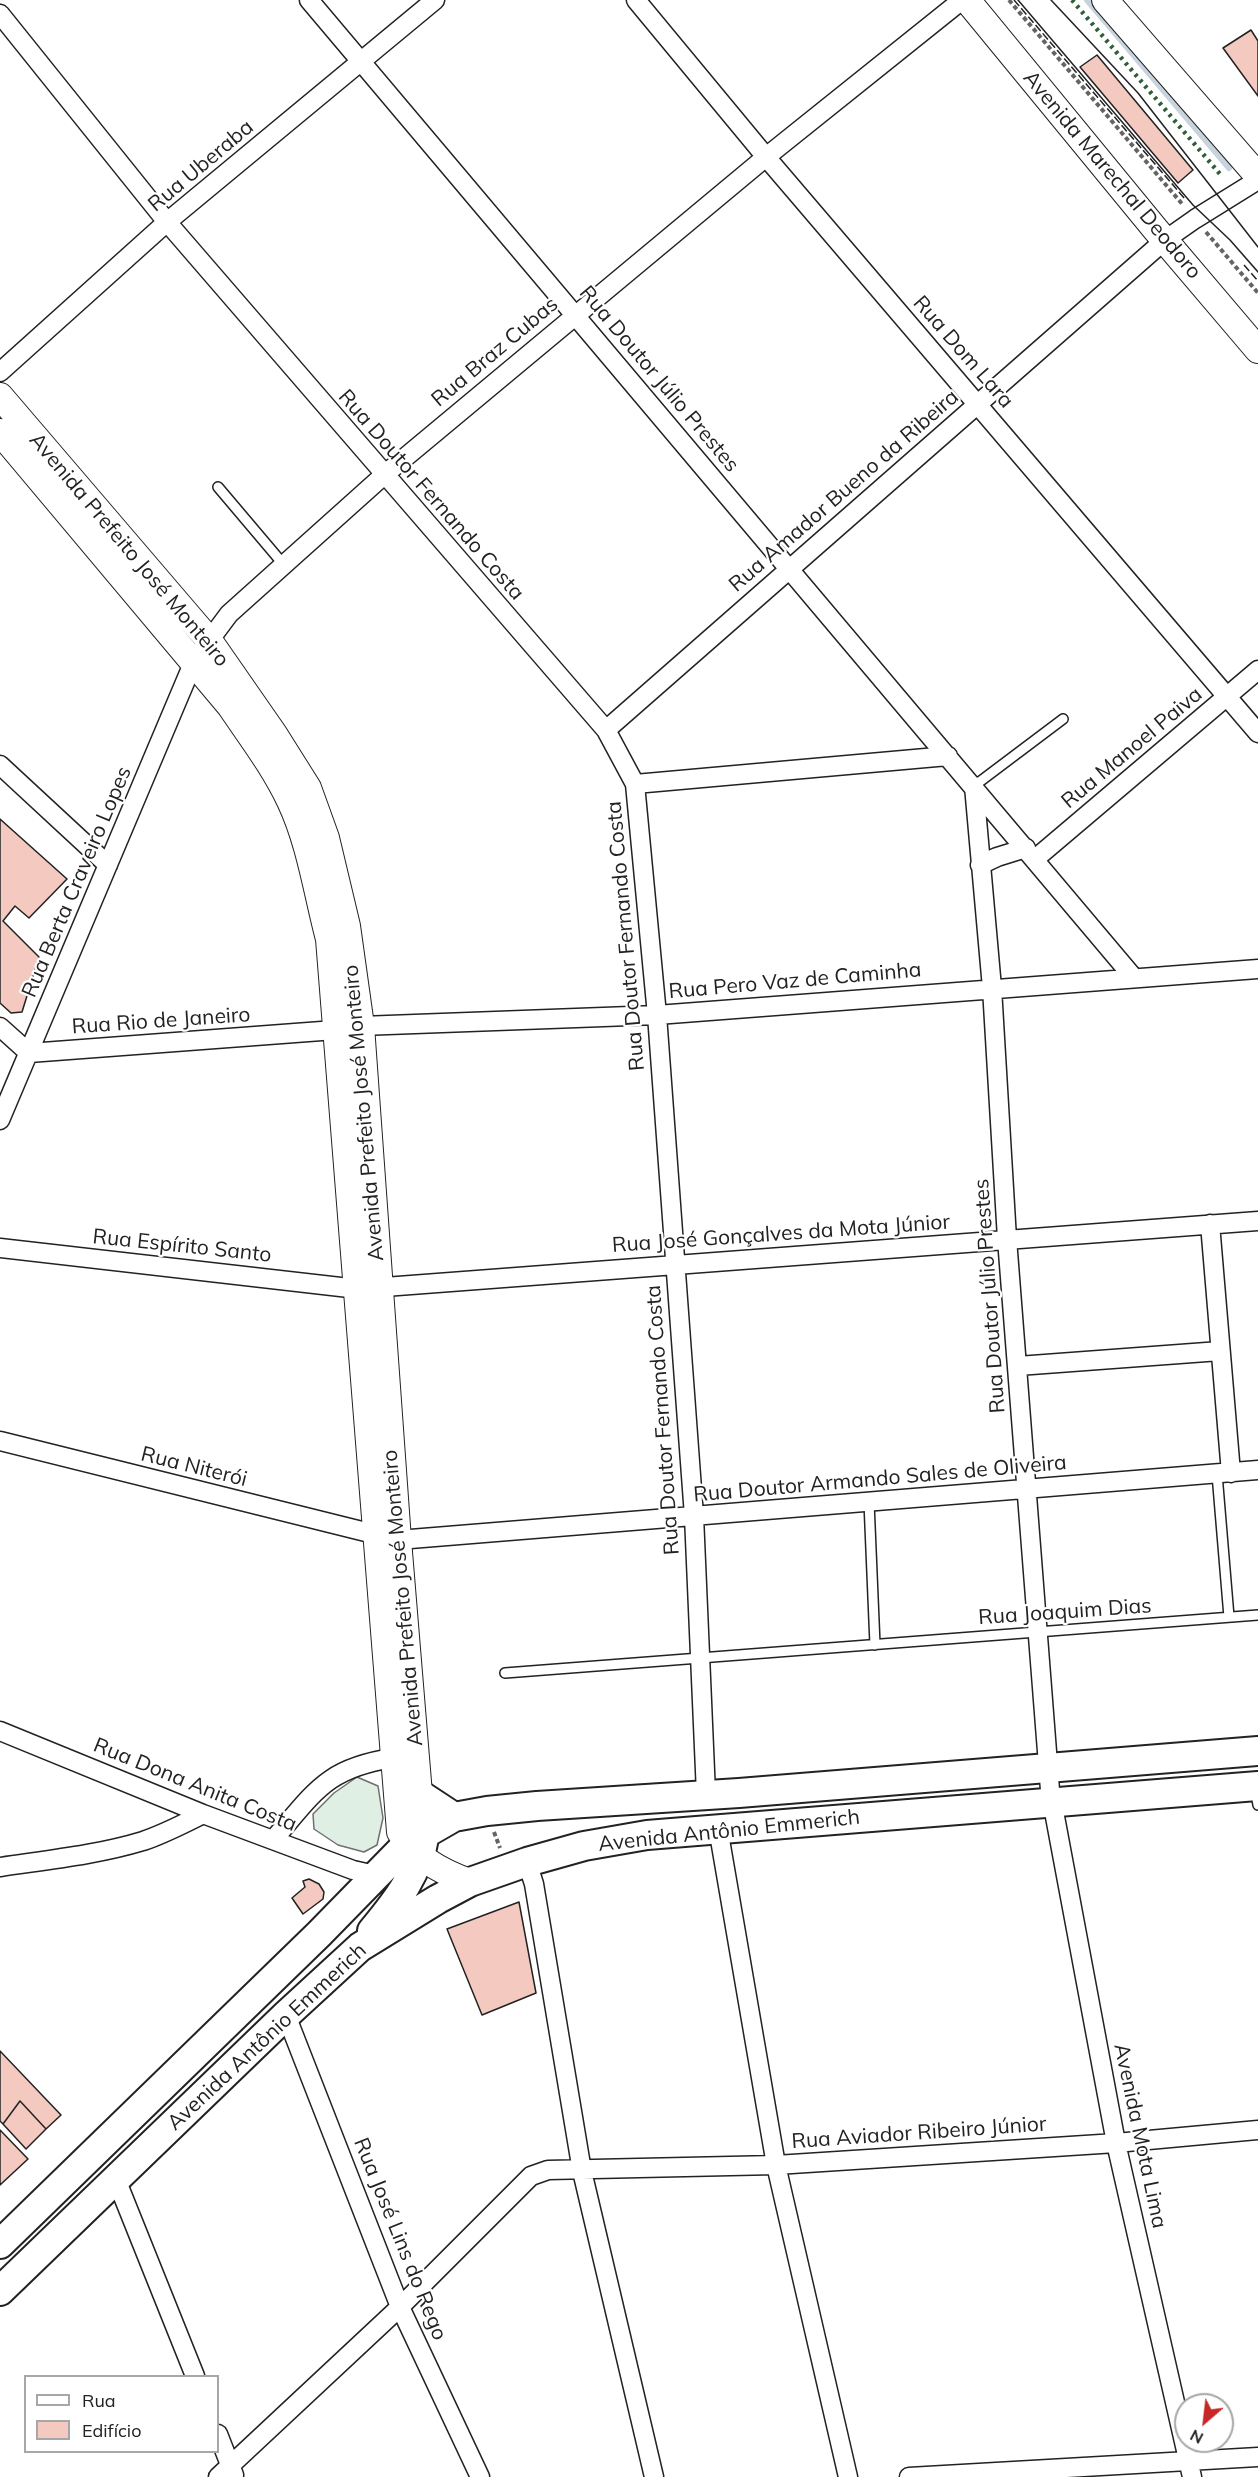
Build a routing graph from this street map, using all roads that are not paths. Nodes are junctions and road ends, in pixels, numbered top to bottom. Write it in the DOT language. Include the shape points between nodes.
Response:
graph roads {
  1 [pos="309,0"];
  2 [pos="435,0"];
  3 [pos="636,0"];
  4 [pos="962,0"];
  5 [pos="967,0"];
  6 [pos="1105,0"];
  7 [pos="0,14"];
  8 [pos="361,62"];
  9 [pos="766,157"];
  10 [pos="1258,178"];
  11 [pos="167,222"];
  12 [pos="1165,240"];
  13 [pos="575,315"];
  14 [pos="1258,350"];
  15 [pos="0,372"];
  16 [pos="0,396"];
  17 [pos="978,404"];
  18 [pos="0,432"];
  19 [pos="384,475"];
  20 [pos="218,487"];
  21 [pos="284,565"];
  22 [pos="790,568"];
  23 [pos="208,639"];
  24 [pos="194,661"];
  25 [pos="1258,670"];
  26 [pos="1228,696"];
  27 [pos="1064,719"];
  28 [pos="606,730"];
  29 [pos="1258,733"];
  30 [pos="948,756"];
  31 [pos="0,765"];
  32 [pos="635,784"];
  33 [pos="974,786"];
  34 [pos="1030,854"];
  35 [pos="108,865"];
  36 [pos="980,865"];
  37 [pos="1258,969"];
  38 [pos="1134,978"];
  39 [pos="992,988"];
  40 [pos="657,1015"];
  41 [pos="362,1026"];
  42 [pos="0,1027"];
  43 [pos="335,1030"];
  44 [pos="29,1053"];
  45 [pos="0,1120"];
  46 [pos="1258,1221"];
  47 [pos="1210,1224"];
  48 [pos="1007,1239"];
  49 [pos="0,1248"];
  50 [pos="675,1265"];
  51 [pos="369,1288"];
  52 [pos="1220,1351"];
  53 [pos="1018,1366"];
  54 [pos="0,1441"];
  55 [pos="1258,1470"];
  56 [pos="1224,1473"];
  57 [pos="1027,1490"];
  58 [pos="869,1502"];
  59 [pos="693,1516"];
  60 [pos="387,1538"];
  61 [pos="1258,1615"];
  62 [pos="1229,1617"];
  63 [pos="1039,1632"];
  64 [pos="875,1645"];
  65 [pos="698,1658"];
  66 [pos="505,1673"];
  67 [pos="0,1731"];
  68 [pos="1258,1751"];
  69 [pos="393,1758"];
  70 [pos="1048,1768"];
  71 [pos="1257,1792"];
  72 [pos="706,1794"];
  73 [pos="408,1797"];
  74 [pos="1052,1803"];
  75 [pos="203,1814"];
  76 [pos="454,1817"];
  77 [pos="718,1828"];
  78 [pos="273,1840"];
  79 [pos="418,1844"];
  80 [pos="527,1862"];
  81 [pos="0,1867"];
  82 [pos="375,1875"];
  83 [pos="470,1882"];
  84 [pos="402,1892"];
  85 [pos="360,1947"];
  86 [pos="286,2015"];
  87 [pos="1258,2130"];
  88 [pos="1116,2143"];
  89 [pos="776,2165"];
  90 [pos="582,2171"];
  91 [pos="116,2179"];
  92 [pos="0,2244"];
  93 [pos="0,2291"];
  94 [pos="400,2307"];
  95 [pos="195,2375"];
  96 [pos="219,2438"];
  97 [pos="1258,2457"];
  98 [pos="1190,2469"];
  99 [pos="228,2473"];
  100 [pos="1030,2473"];
  101 [pos="480,2477"];
  102 [pos="654,2477"];
  103 [pos="848,2477"];
  104 [pos="909,2477"];
  1 -- 8 [label="street, Rua Doutor Júlio Prestes"];
  2 -- 8 [label="street, Rua Uberaba"];
  3 -- 9 [label="street, Rua Dom Lara"];
  4 -- 9 [label="street, Rua Braz Cubas"];
  5 -- 12 [label="main road, Avenida Marechal Deodoro"];
  6 -- 10 [label="main road"];
  7 -- 11 [label="street, Rua Doutor Fernando Costa"];
  8 -- 11 [label="street, Rua Uberaba"];
  8 -- 13 [label="street, Rua Doutor Júlio Prestes"];
  9 -- 13 [label="street, Rua Braz Cubas"];
  9 -- 17 [label="street, Rua Dom Lara"];
  10 -- 12 [label="street, Rua Amador Bueno da Ribeira"];
  11 -- 15 [label="street, Rua Uberaba"];
  11 -- 19 [label="street, Rua Doutor Fernando Costa"];
  12 -- 14 [label="main road, Avenida Marechal Deodoro"];
  12 -- 17 [label="street, Rua Amador Bueno da Ribeira"];
  13 -- 19 [label="street, Rua Braz Cubas"];
  13 -- 22 [label="street, Rua Doutor Júlio Prestes"];
  16 -- 23 [label="main road, Avenida Prefeito José Monteiro"];
  17 -- 22 [label="street, Rua Amador Bueno da Ribeira"];
  17 -- 26 [label="street, Rua Dom Lara"];
  18 -- 24 [label="main road, Avenida Prefeito José Monteiro"];
  19 -- 21 [label="street, Rua Braz Cubas"];
  19 -- 28 [label="street, Rua Doutor Fernando Costa"];
  20 -- 21 [label="lane"];
  21 -- 23 [label="street, Rua Braz Cubas" via="229,614"];
  22 -- 28 [label="street, Rua Amador Bueno da Ribeira"];
  22 -- 30 [label="street, Rua Doutor Júlio Prestes"];
  23 -- 24 [label="street, Rua Berta Craveiro Lopes"];
  23 -- 41 [label="main road, Avenida Prefeito José Monteiro" via="308,788 326,838 347,926"];
  24 -- 35 [label="street, Rua Berta Craveiro Lopes"];
  24 -- 43 [label="main road, Avenida Prefeito José Monteiro" via="230,706 290,801 329,939"];
  25 -- 26 [label="street, Rua Manoel Paiva"];
  26 -- 29 [label="street, Rua Dom Lara"];
  26 -- 34 [label="street, Rua Manoel Paiva"];
  27 -- 33 [label="lane"];
  28 -- 32 [label="street, Rua Doutor Fernando Costa"];
  30 -- 32 [label="street"];
  30 -- 33 [label="street, Rua Doutor Júlio Prestes"];
  31 -- 35 [label="street"];
  32 -- 40 [label="street, Rua Doutor Fernando Costa"];
  33 -- 34 [label="street, Rua Doutor Júlio Prestes"];
  33 -- 36 [label="street, Rua Doutor Júlio Prestes"];
  34 -- 36 [label="street" via="997,857"];
  34 -- 38 [label="street, Rua Doutor Júlio Prestes"];
  35 -- 44 [label="street, Rua Berta Craveiro Lopes"];
  36 -- 39 [label="street, Rua Doutor Júlio Prestes"];
  37 -- 38 [label="street, Rua Pero Vaz de Caminha"];
  38 -- 39 [label="street, Rua Pero Vaz de Caminha"];
  39 -- 40 [label="street, Rua Pero Vaz de Caminha"];
  39 -- 48 [label="street, Rua Doutor Júlio Prestes"];
  40 -- 41 [label="street, Rua Pero Vaz de Caminha"];
  40 -- 50 [label="street, Rua Doutor Fernando Costa"];
  41 -- 43 [label="street, Rua Pero Vaz de Caminha"];
  41 -- 51 [label="main road, Avenida Prefeito José Monteiro"];
  42 -- 44 [label="street"];
  43 -- 44 [label="street, Rua Rio de Janeiro"];
  43 -- 51 [label="main road, Avenida Prefeito José Monteiro"];
  44 -- 45 [label="street, Rua Berta Craveiro Lopes"];
  46 -- 47 [label="street, Rua José Gonçalves da Mota Júnior"];
  47 -- 48 [label="street, Rua José Gonçalves da Mota Júnior"];
  47 -- 52 [label="street"];
  48 -- 50 [label="street, Rua José Gonçalves da Mota Júnior"];
  48 -- 53 [label="street, Rua Doutor Júlio Prestes"];
  49 -- 51 [label="street, Rua Espírito Santo"];
  50 -- 51 [label="street, Rua José Gonçalves da Mota Júnior"];
  50 -- 59 [label="street, Rua Doutor Fernando Costa"];
  51 -- 60 [label="main road, Avenida Prefeito José Monteiro"];
  52 -- 53 [label="street"];
  52 -- 56 [label="street"];
  53 -- 57 [label="street, Rua Doutor Júlio Prestes"];
  54 -- 60 [label="street, Rua Niterói"];
  55 -- 56 [label="street, Rua Doutor Armando Sales de Oliveira"];
  56 -- 57 [label="street, Rua Doutor Armando Sales de Oliveira"];
  56 -- 62 [label="lane"];
  57 -- 58 [label="street, Rua Doutor Armando Sales de Oliveira"];
  57 -- 63 [label="street, Rua Doutor Júlio Prestes"];
  58 -- 59 [label="street, Rua Doutor Armando Sales de Oliveira"];
  58 -- 64 [label="lane"];
  59 -- 60 [label="street, Rua Doutor Armando Sales de Oliveira"];
  59 -- 65 [label="street, Rua Doutor Fernando Costa"];
  60 -- 69 [label="main road, Avenida Prefeito José Monteiro"];
  60 -- 73 [label="main road, Avenida Prefeito José Monteiro"];
  61 -- 62 [label="lane, Rua Joaquim Dias"];
  62 -- 63 [label="lane, Rua Joaquim Dias"];
  63 -- 64 [label="lane, Rua Joaquim Dias"];
  63 -- 70 [label="street, Rua Doutor Júlio Prestes"];
  64 -- 65 [label="lane, Rua Joaquim Dias"];
  65 -- 66 [label="lane, Rua Joaquim Dias"];
  65 -- 72 [label="street, Rua Doutor Fernando Costa"];
  67 -- 75 [label="street, Rua Dona Anita Costa"];
  68 -- 70 [label="main road, Avenida Antônio Emmerich"];
  69 -- 73 [label="main road, Avenida Prefeito José Monteiro"];
  69 -- 78 [label="street" via="353,1766 330,1779"];
  70 -- 72 [label="main road, Avenida Antônio Emmerich"];
  70 -- 74 [label="street, Rua Doutor Júlio Prestes"];
  71 -- 74 [label="main road, Avenida Antônio Emmerich"];
  72 -- 76 [label="main road, Avenida Antônio Emmerich" via="537,1806"];
  73 -- 76 [label="main road"];
  73 -- 79 [label="main road, Avenida Prefeito José Monteiro"];
  74 -- 77 [label="main road, Avenida Antônio Emmerich"];
  74 -- 88 [label="street, Avenida Mota Lima"];
  75 -- 78 [label="street, Rua Dona Anita Costa"];
  75 -- 81 [label="street" via="142,1841"];
  76 -- 79 [label="main road, Avenida Antônio Emmerich"];
  77 -- 80 [label="main road, Avenida Antônio Emmerich" via="611,1840"];
  77 -- 89 [label="street"];
  78 -- 82 [label="street, Rua Dona Anita Costa"];
  79 -- 82 [label="main road, Avenida Antônio Emmerich"];
  79 -- 83 [label="main road" via="455,1877"];
  79 -- 84 [label="main road"];
  80 -- 83 [label="main road, Avenida Antônio Emmerich"];
  80 -- 90 [label="street" via="534,1884"];
  82 -- 84 [label="main road" via="393,1881"];
  82 -- 92 [label="main road, Avenida Antônio Emmerich"];
  83 -- 85 [label="main road, Avenida Antônio Emmerich"];
  84 -- 85 [label="main road"];
  85 -- 86 [label="main road, Avenida Antônio Emmerich"];
  86 -- 91 [label="main road, Avenida Antônio Emmerich"];
  86 -- 94 [label="street, Rua José Lins do Rego"];
  87 -- 88 [label="street, Rua Aviador Ribeiro Júnior"];
  88 -- 89 [label="street, Rua Aviador Ribeiro Júnior"];
  88 -- 98 [label="street, Avenida Mota Lima"];
  89 -- 90 [label="street, Rua Aviador Ribeiro Júnior"];
  89 -- 103 [label="street"];
  90 -- 94 [label="street, Rua Aviador Ribeiro Júnior" via="548,2170 531,2176"];
  90 -- 102 [label="street"];
  91 -- 93 [label="main road, Avenida Antônio Emmerich"];
  91 -- 95 [label="street"];
  94 -- 99 [label="street, Rua Aviador Ribeiro Júnior"];
  94 -- 101 [label="street, Rua José Lins do Rego"];
  96 -- 99 [label="street"];
  97 -- 98 [label="street"];
  98 -- 100 [label="street"];
  100 -- 104 [label="street"];
}
